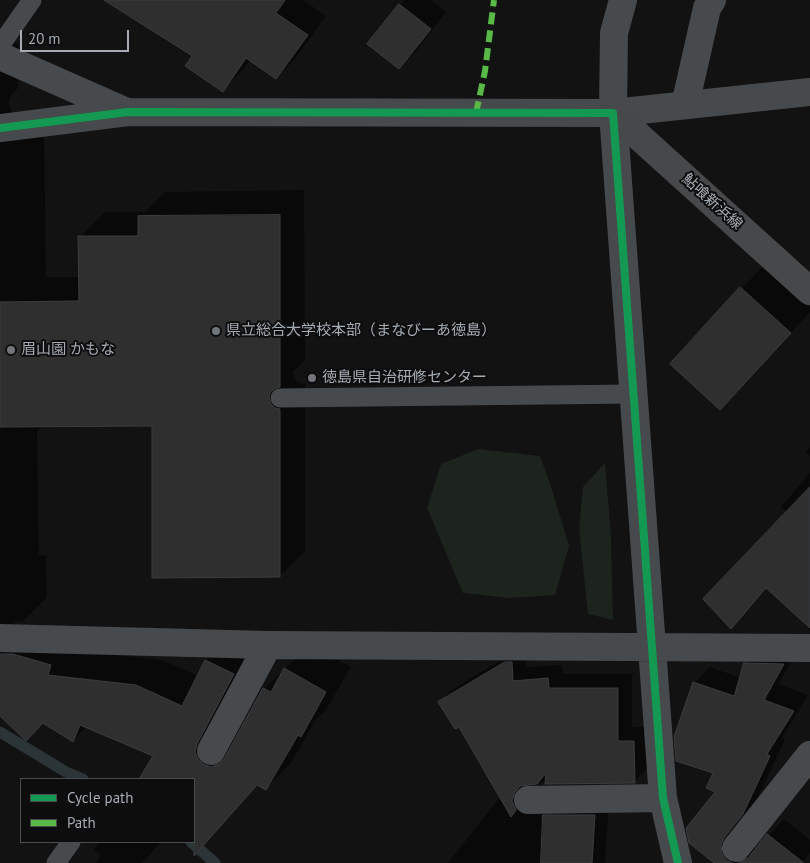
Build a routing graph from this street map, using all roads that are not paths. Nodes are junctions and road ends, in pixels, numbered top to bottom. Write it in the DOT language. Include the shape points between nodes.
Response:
graph roads {
  1 [pos="32,0"];
  2 [pos="623,0"];
  3 [pos="712,0"];
  4 [pos="0,46"];
  5 [pos="0,56"];
  6 [pos="810,92"];
  7 [pos="685,105"];
  8 [pos="128,112"];
  9 [pos="613,113"];
  10 [pos="0,128"];
  11 [pos="810,291"];
  12 [pos="633,394"];
  13 [pos="280,398"];
  14 [pos="0,638"];
  15 [pos="268,645"];
  16 [pos="651,647"];
  17 [pos="810,648"];
  18 [pos="211,751"];
  19 [pos="810,755"];
  20 [pos="663,798"];
  21 [pos="528,800"];
  22 [pos="70,843"];
  23 [pos="736,848"];
  24 [pos="56,863"];
  25 [pos="678,863"];
  1 -- 4 [label="lane"];
  2 -- 9 [label="street" via="614,33"];
  3 -- 7 [label="street" via="707,8"];
  5 -- 8 [label="street"];
  6 -- 7 [label="street"];
  7 -- 9 [label="street"];
  8 -- 9 [label="street"];
  8 -- 10 [label="street"];
  9 -- 11 [label="main road, 鮎喰新浜線"];
  9 -- 12 [label="street"];
  12 -- 13 [label="lane"];
  12 -- 16 [label="street"];
  14 -- 15 [label="street"];
  15 -- 16 [label="street"];
  15 -- 18 [label="street"];
  16 -- 17 [label="street"];
  16 -- 20 [label="street"];
  19 -- 23 [label="street"];
  20 -- 21 [label="street"];
  20 -- 25 [label="street"];
  22 -- 24 [label="lane"];
}
